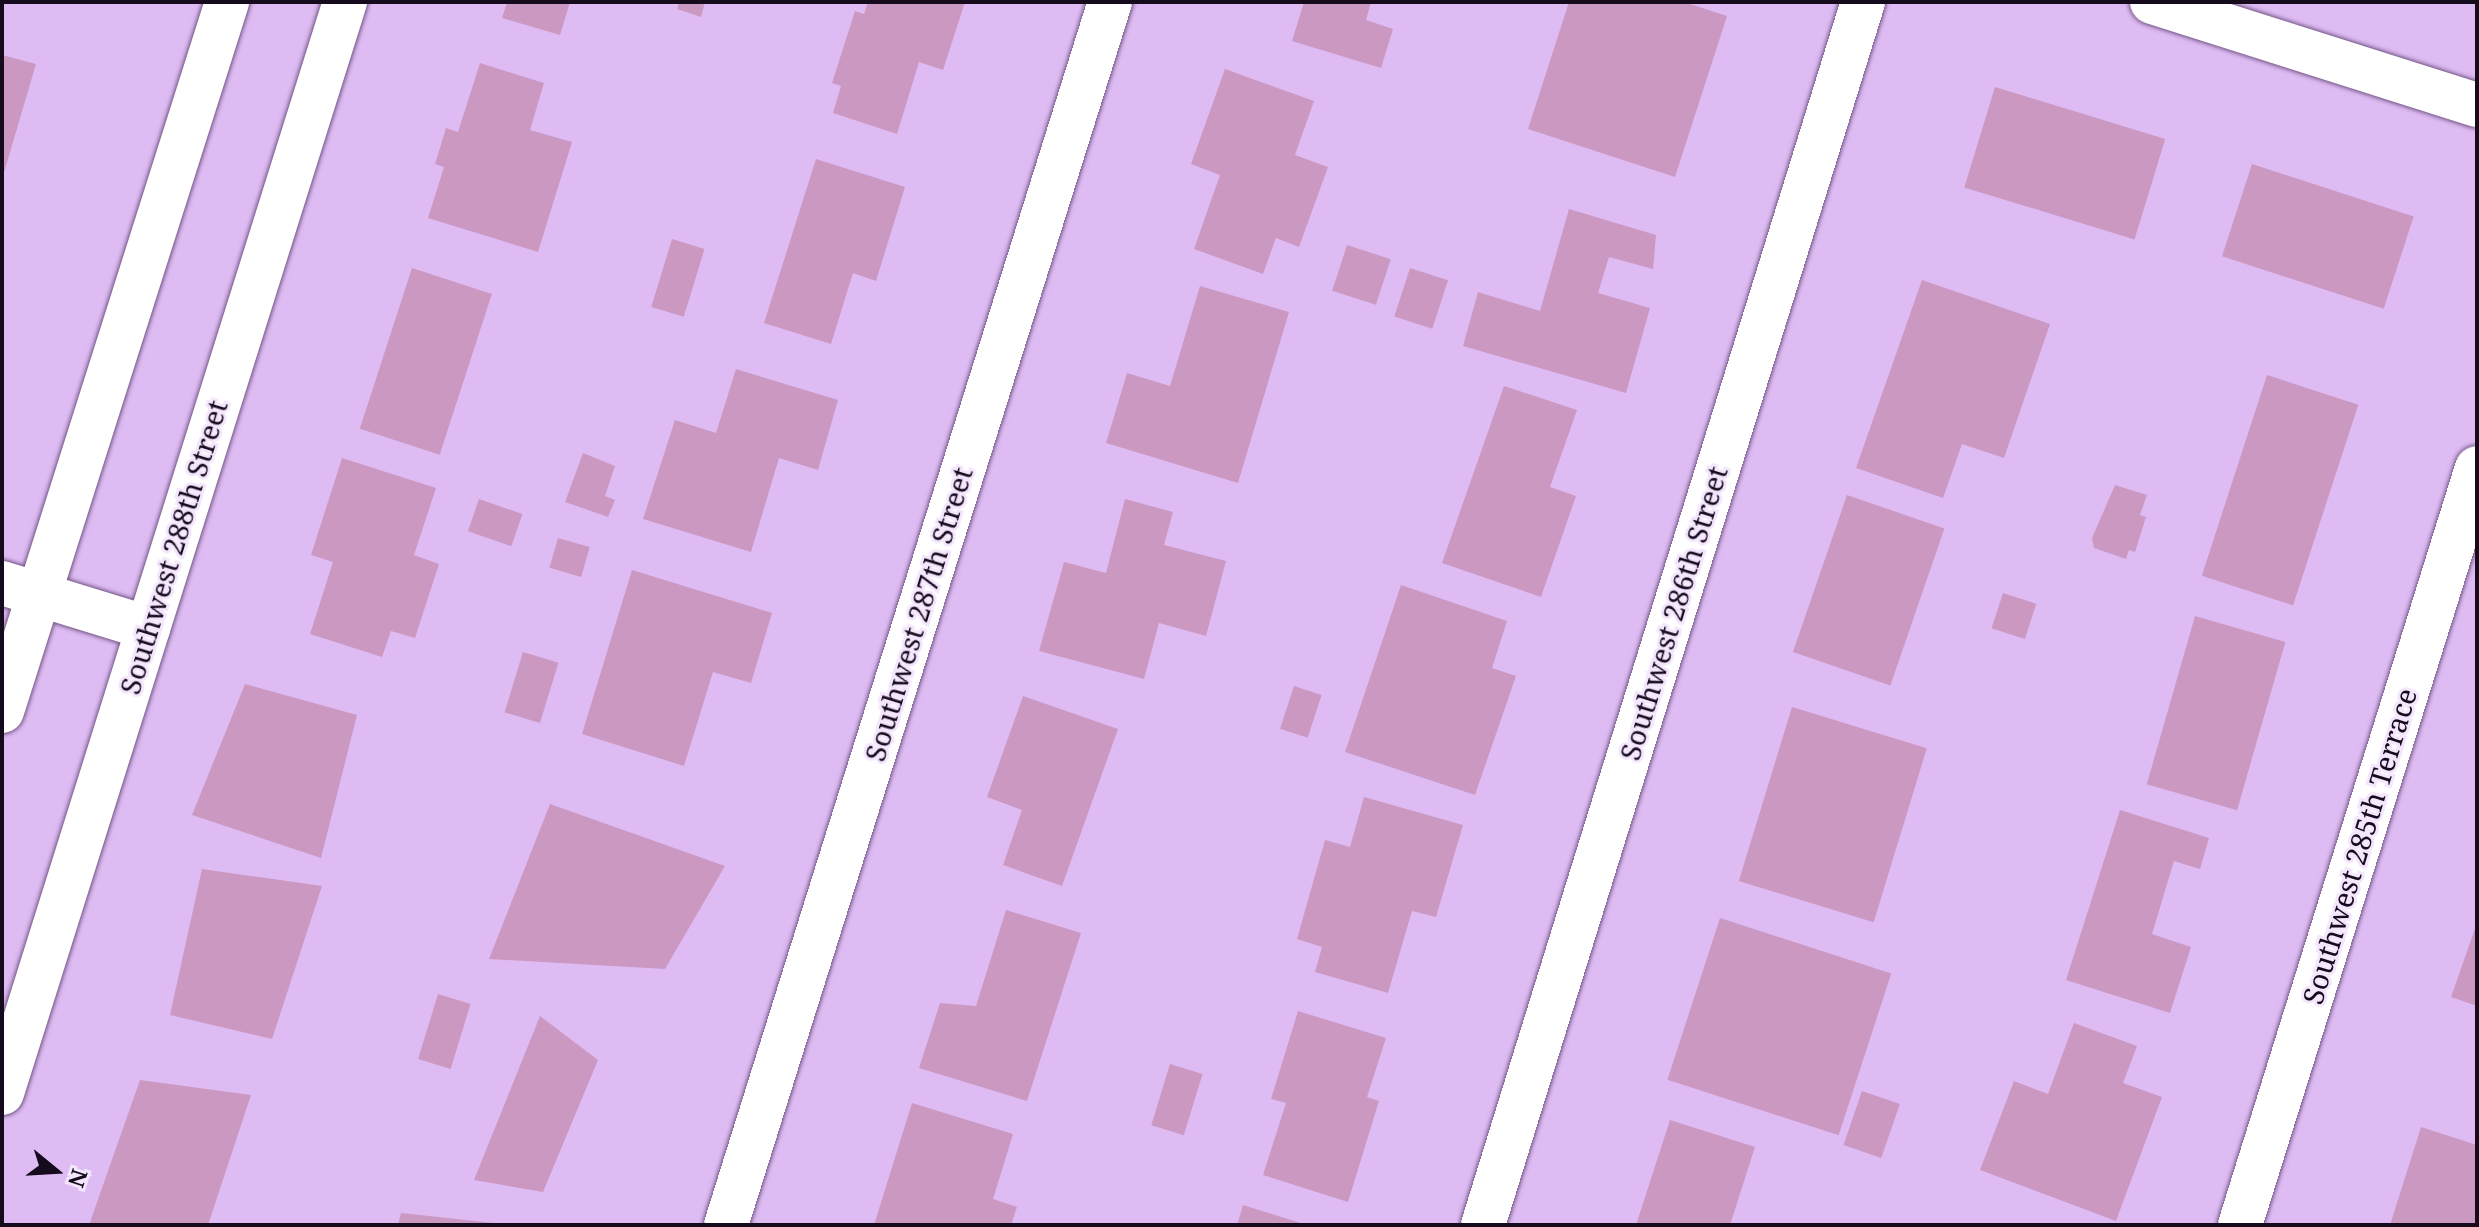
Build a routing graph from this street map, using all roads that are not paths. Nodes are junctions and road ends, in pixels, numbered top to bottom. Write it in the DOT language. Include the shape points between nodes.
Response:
graph roads {
  1 [pos="227,2"];
  2 [pos="345,2"];
  3 [pos="1110,2"];
  4 [pos="1863,2"];
  5 [pos="2152,2"];
  6 [pos="2477,105"];
  7 [pos="2477,468"];
  8 [pos="20,589"];
  9 [pos="148,628"];
  10 [pos="2,711"];
  11 [pos="2,1093"];
  12 [pos="726,1225"];
  13 [pos="1483,1225"];
  14 [pos="2240,1225"];
  1 -- 8 [label="street"];
  2 -- 9 [label="street, Southwest 288th Street"];
  3 -- 12 [label="street, Southwest 287th Street"];
  4 -- 13 [label="street, Southwest 286th Street"];
  5 -- 6 [label="street"];
  7 -- 14 [label="street, Southwest 285th Terrace"];
  8 -- 9 [label="street"];
  8 -- 10 [label="street"];
  9 -- 11 [label="street, Southwest 288th Street"];
}
